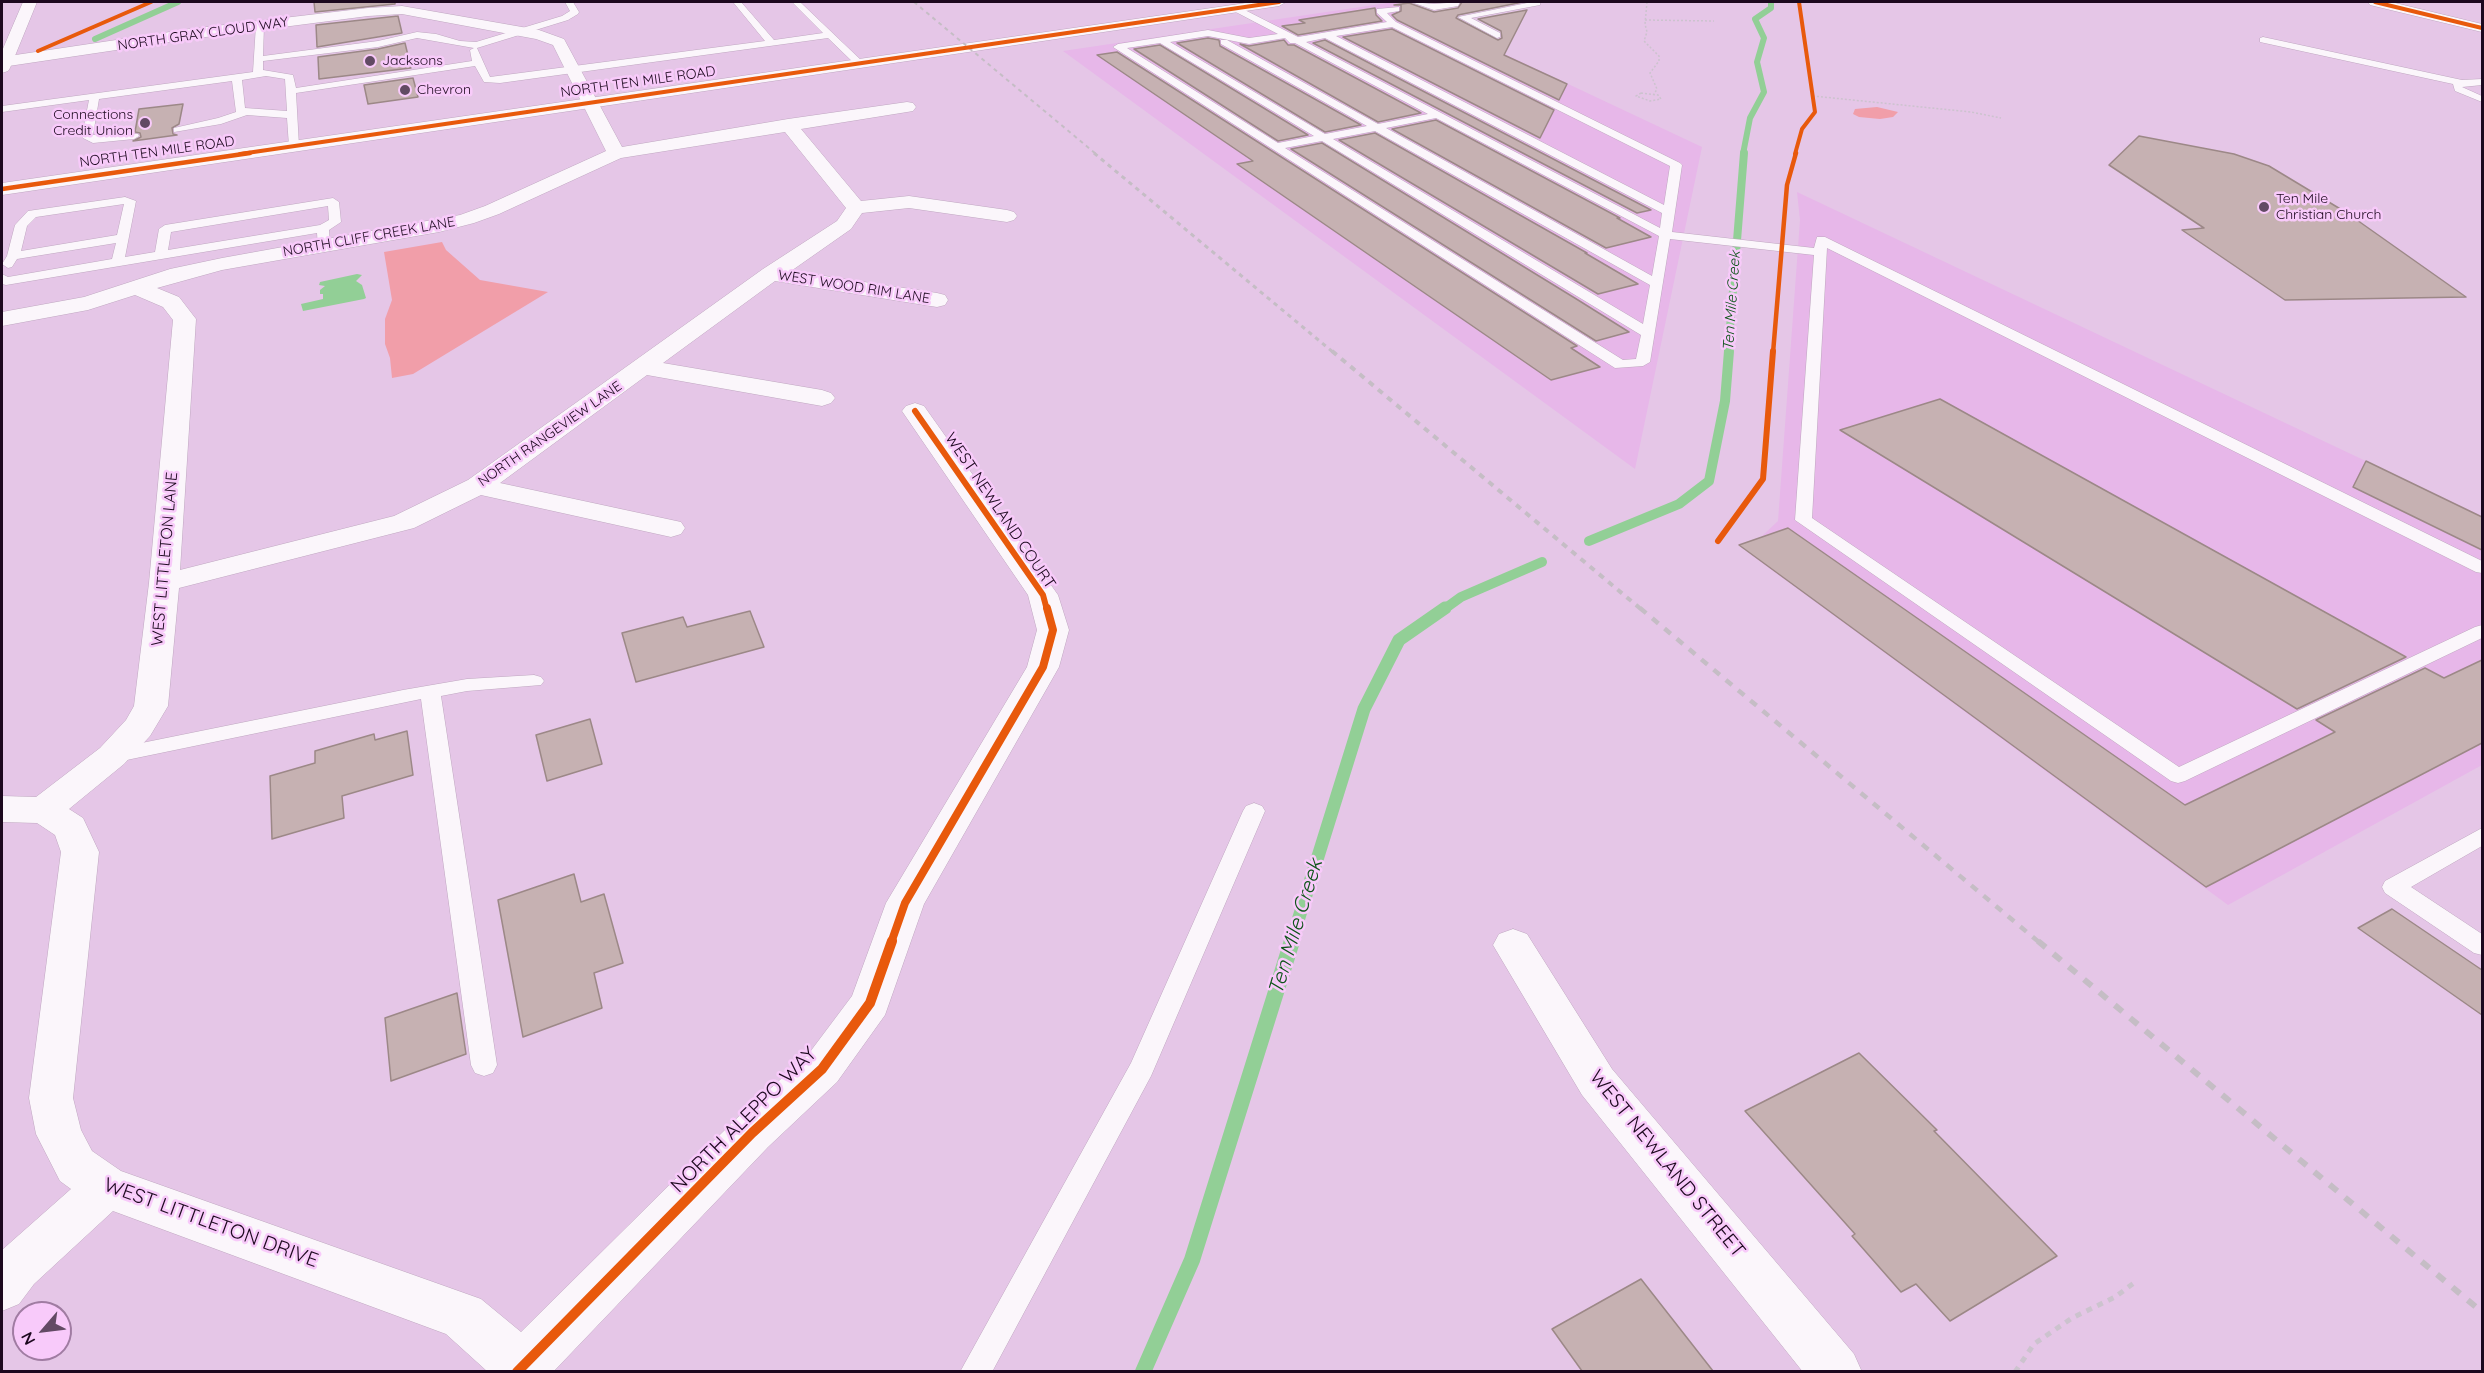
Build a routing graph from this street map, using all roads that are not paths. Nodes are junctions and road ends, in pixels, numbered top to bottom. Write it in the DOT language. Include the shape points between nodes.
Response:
graph roads {
  1 [pos="30,2"];
  2 [pos="416,2"];
  3 [pos="569,2"];
  4 [pos="737,2"];
  5 [pos="796,2"];
  6 [pos="1279,2"];
  7 [pos="1415,2"];
  8 [pos="1456,2"];
  9 [pos="1536,2"];
  10 [pos="2375,2"];
  11 [pos="1234,8"];
  12 [pos="1396,9"];
  13 [pos="402,10"];
  14 [pos="1394,24"];
  15 [pos="260,25"];
  16 [pos="2482,28"];
  17 [pos="518,31"];
  18 [pos="1208,33"];
  19 [pos="829,35"];
  20 [pos="1497,35"];
  21 [pos="1326,36"];
  22 [pos="1288,38"];
  23 [pos="1161,40"];
  24 [pos="2263,40"];
  25 [pos="772,43"];
  26 [pos="477,45"];
  27 [pos="259,60"];
  28 [pos="477,62"];
  29 [pos="859,63"];
  30 [pos="2,64"];
  31 [pos="574,71"];
  32 [pos="263,74"];
  33 [pos="237,77"];
  34 [pos="2482,82"];
  35 [pos="2462,83"];
  36 [pos="292,91"];
  37 [pos="94,96"];
  38 [pos="2482,99"];
  39 [pos="591,102"];
  40 [pos="907,107"];
  41 [pos="2,109"];
  42 [pos="1470,110"];
  43 [pos="245,112"];
  44 [pos="294,115"];
  45 [pos="1436,116"];
  46 [pos="788,124"];
  47 [pos="1377,127"];
  48 [pos="178,130"];
  49 [pos="134,136"];
  50 [pos="1323,138"];
  51 [pos="294,146"];
  52 [pos="1276,147"];
  53 [pos="616,153"];
  54 [pos="2,189"];
  55 [pos="129,207"];
  56 [pos="856,208"];
  57 [pos="72,212"];
  58 [pos="1669,212"];
  59 [pos="46,216"];
  60 [pos="1007,216"];
  61 [pos="24,221"];
  62 [pos="1665,235"];
  63 [pos="323,237"];
  64 [pos="123,238"];
  65 [pos="1820,252"];
  66 [pos="161,255"];
  67 [pos="13,256"];
  68 [pos="118,262"];
  69 [pos="771,274"];
  70 [pos="3,278"];
  71 [pos="1657,284"];
  72 [pos="138,288"];
  73 [pos="2,295"];
  74 [pos="937,300"];
  75 [pos="2,320"];
  76 [pos="1648,333"];
  77 [pos="644,367"];
  78 [pos="822,398"];
  79 [pos="915,411"];
  80 [pos="478,486"];
  81 [pos="671,528"];
  82 [pos="2482,568"];
  83 [pos="164,583"];
  84 [pos="1053,630"];
  85 [pos="2482,631"];
  86 [pos="534,681"];
  87 [pos="430,691"];
  88 [pos="112,756"];
  89 [pos="23,809"];
  90 [pos="1254,811"];
  91 [pos="2482,836"];
  92 [pos="1513,945"];
  93 [pos="2482,946"];
  94 [pos="484,1065"];
  95 [pos="106,1188"];
  96 [pos="2,1287"];
  97 [pos="520,1369"];
  98 [pos="975,1371"];
  99 [pos="1836,1371"];
  1 -- 30 [label="street"];
  2 -- 13 [label="street"];
  3 -- 17 [label="lane" via="575,12 565,18"];
  4 -- 25 [label="lane"];
  5 -- 19 [label="lane"];
  6 -- 11 [label="street, NORTH TEN MILE ROAD"];
  7 -- 8 [label="lane" via="1434,7"];
  9 -- 20 [label="lane" via="1462,17"];
  10 -- 16 [label="street"];
  11 -- 22 [label="lane"];
  11 -- 29 [label="street, NORTH TEN MILE ROAD"];
  12 -- 14 [label="lane" via="1380,11"];
  13 -- 15 [label="street, NORTH GRAY CLOUD WAY"];
  13 -- 17 [label="street"];
  14 -- 21 [label="lane"];
  14 -- 58 [label="lane" via="1676,165"];
  15 -- 27 [label="lane"];
  15 -- 30 [label="street, NORTH GRAY CLOUD WAY"];
  17 -- 26 [label="lane"];
  17 -- 31 [label="street" via="559,42"];
  18 -- 22 [label="lane" via="1249,41"];
  18 -- 23 [label="lane"];
  18 -- 47 [label="lane"];
  19 -- 25 [label="lane"];
  19 -- 29 [label="lane"];
  21 -- 22 [label="lane"];
  21 -- 42 [label="lane"];
  22 -- 45 [label="lane"];
  23 -- 50 [label="lane"];
  23 -- 52 [label="lane" via="1118,47"];
  24 -- 35 [label="lane"];
  25 -- 31 [label="lane"];
  26 -- 27 [label="lane" via="417,35"];
  26 -- 28 [label="lane"];
  27 -- 32 [label="lane" via="258,72"];
  28 -- 31 [label="lane" via="487,80 492,81"];
  28 -- 36 [label="lane" via="453,69"];
  29 -- 39 [label="street, NORTH TEN MILE ROAD"];
  31 -- 39 [label="street"];
  32 -- 33 [label="lane"];
  32 -- 36 [label="lane" via="290,77"];
  33 -- 37 [label="lane"];
  33 -- 43 [label="lane" via="238,108"];
  34 -- 35 [label="lane"];
  35 -- 38 [label="lane" via="2458,90"];
  36 -- 44 [label="lane"];
  37 -- 41 [label="lane"];
  37 -- 49 [label="lane" via="87,136 93,140"];
  39 -- 51 [label="street, NORTH TEN MILE ROAD"];
  39 -- 53 [label="street"];
  40 -- 46 [label="street, NORTH CLIFF CREEK LANE"];
  42 -- 45 [label="lane"];
  42 -- 58 [label="lane"];
  43 -- 44 [label="lane"];
  43 -- 48 [label="lane" via="221,122"];
  44 -- 51 [label="lane"];
  45 -- 47 [label="lane"];
  45 -- 62 [label="lane"];
  46 -- 53 [label="street, NORTH CLIFF CREEK LANE"];
  46 -- 56 [label="street"];
  47 -- 50 [label="lane"];
  47 -- 71 [label="lane"];
  50 -- 52 [label="lane"];
  50 -- 76 [label="lane"];
  51 -- 54 [label="street, NORTH TEN MILE ROAD"];
  52 -- 76 [label="lane" via="1620,365 1643,362"];
  53 -- 63 [label="street, NORTH CLIFF CREEK LANE" via="467,219 439,226"];
  55 -- 57 [label="lane"];
  55 -- 61 [label="lane" via="130,201 125,200 32,214"];
  55 -- 64 [label="lane"];
  56 -- 60 [label="street" via="909,202"];
  56 -- 69 [label="street, NORTH RANGEVIEW LANE" via="844,225"];
  58 -- 62 [label="lane"];
  59 -- 61 [label="lane"];
  61 -- 67 [label="lane"];
  62 -- 65 [label="lane"];
  62 -- 71 [label="lane"];
  63 -- 66 [label="lane"];
  63 -- 66 [label="lane" via="335,222 333,201 165,229"];
  63 -- 72 [label="street, NORTH CLIFF CREEK LANE"];
  64 -- 67 [label="lane"];
  64 -- 68 [label="lane"];
  65 -- 82 [label="lane" via="1821,240"];
  65 -- 85 [label="lane" via="1803,520 2178,776"];
  66 -- 68 [label="lane"];
  67 -- 70 [label="lane"];
  68 -- 70 [label="lane"];
  69 -- 74 [label="street, WEST WOOD RIM LANE"];
  69 -- 77 [label="street, NORTH RANGEVIEW LANE"];
  70 -- 73 [label="lane"];
  71 -- 76 [label="lane"];
  72 -- 75 [label="street, NORTH CLIFF CREEK LANE" via="88,303"];
  72 -- 83 [label="street, WEST LITTLETON LANE" via="171,302 185,319"];
  77 -- 78 [label="street"];
  77 -- 80 [label="street, NORTH RANGEVIEW LANE"];
  79 -- 84 [label="street, WEST NEWLAND COURT" via="1043,595"];
  80 -- 81 [label="street"];
  80 -- 83 [label="street, NORTH RANGEVIEW LANE" via="404,522"];
  83 -- 88 [label="street, WEST LITTLETON LANE" via="151,706 138,728"];
  84 -- 97 [label="street, NORTH ALEPPO WAY" via="1043,667 905,903 870,1003 822,1069 752,1133"];
  86 -- 87 [label="lane"];
  87 -- 88 [label="lane"];
  87 -- 94 [label="lane"];
  88 -- 89 [label="street, WEST LITTLETON LANE"];
  89 -- 95 [label="street, WEST LITTLETON DRIVE" via="70,827 80,852 51,1098 59,1134 76,1166"];
  90 -- 98 [label="lane" via="1142,1068"];
  91 -- 93 [label="lane" via="2393,887"];
  92 -- 99 [label="street, WEST NEWLAND STREET" via="1597,1082"];
  95 -- 96 [label="street" via="17,1268"];
  95 -- 97 [label="street, WEST LITTLETON DRIVE" via="463,1316"];
}
